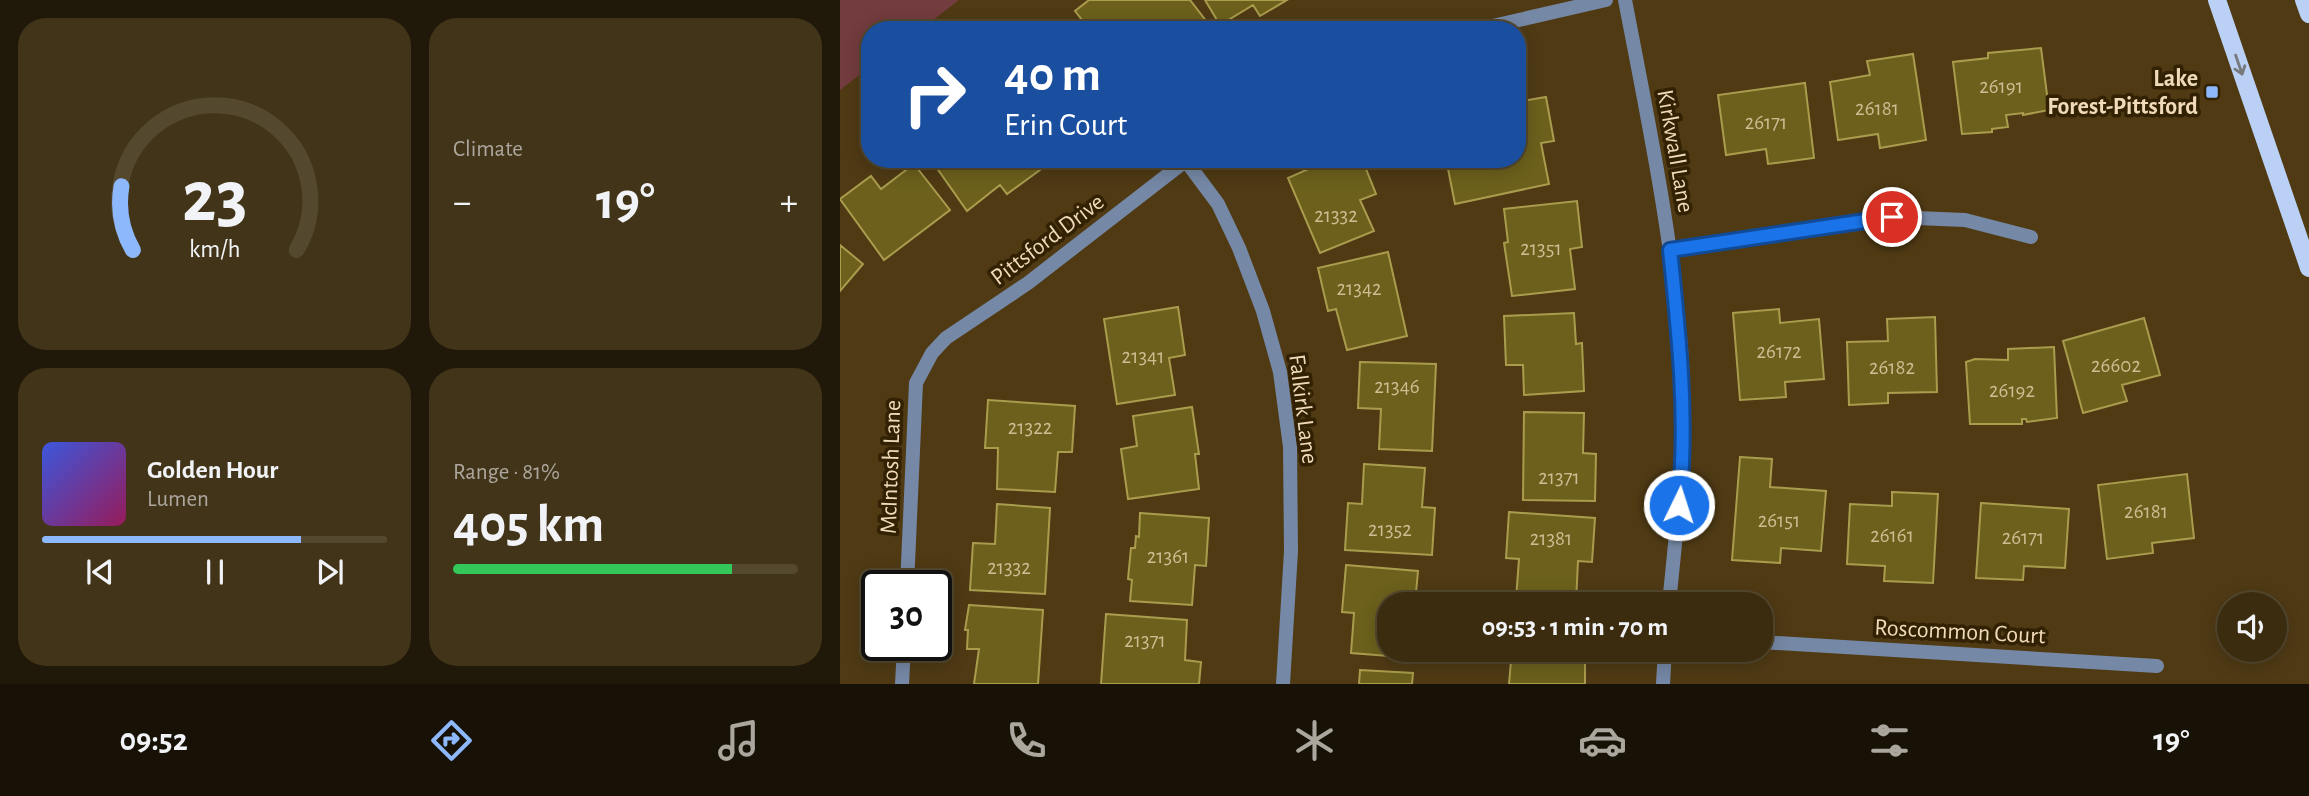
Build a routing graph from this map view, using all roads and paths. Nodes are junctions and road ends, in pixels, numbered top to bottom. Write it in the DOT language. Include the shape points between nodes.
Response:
graph roads {
  1 [pos="1606,0"];
  2 [pos="1625,0"];
  3 [pos="2217,0"];
  4 [pos="2304,0"];
  5 [pos="2309,14"];
  6 [pos="1514,21"];
  7 [pos="1177,168"];
  8 [pos="1193,168"];
  9 [pos="2031,237"];
  10 [pos="1670,250"];
  11 [pos="2309,268"];
  12 [pos="964,327"];
  13 [pos="909,570"];
  14 [pos="1670,592"];
  15 [pos="1773,643"];
  16 [pos="903,661"];
  17 [pos="1664,662"];
  18 [pos="2157,666"];
  19 [pos="902,684"];
  20 [pos="1283,684"];
  21 [pos="1663,684"];
  1 -- 6 [label="street"];
  2 -- 10 [label="street, Kirkwall Lane"];
  3 -- 11 [label="main road, one-way"];
  4 -- 5 [label="main road"];
  7 -- 12 [label="street, Pittsford Drive"];
  8 -- 20 [label="street, Falkirk Lane" via="1218,204 1239,248 1280,372 1290,447 1291,551"];
  9 -- 10 [label="street" via="1965,220 1892,217"];
  10 -- 14 [label="street, Kirkwall Lane" via="1682,363 1682,481"];
  12 -- 13 [label="street, McIntosh Lane" via="932,353 916,383"];
  15 -- 18 [label="street, Roscommon Court"];
  16 -- 19 [label="street"];
  17 -- 21 [label="street"];
}
